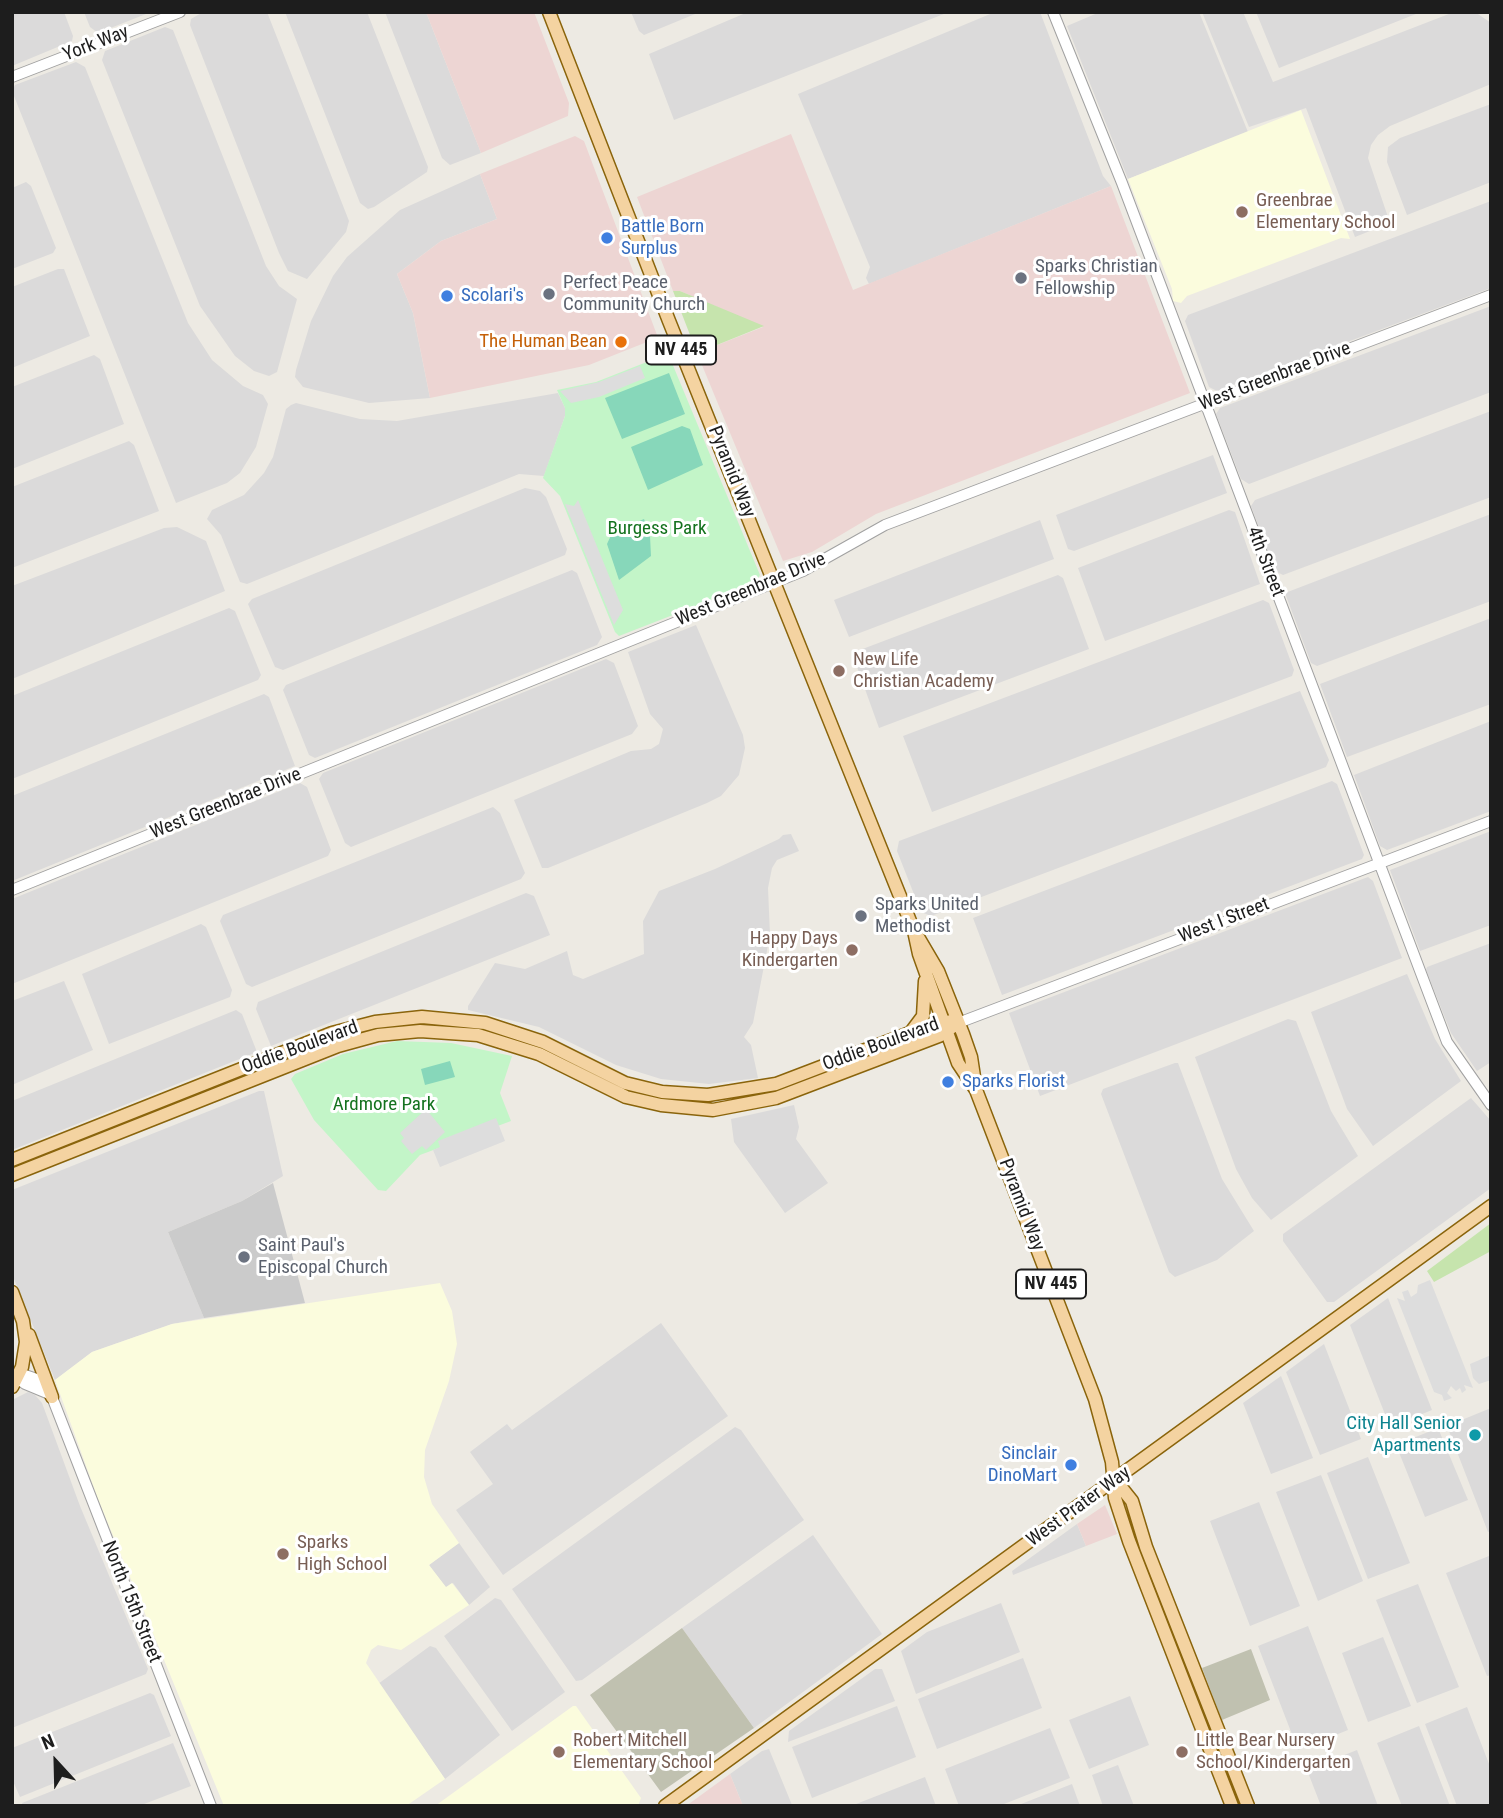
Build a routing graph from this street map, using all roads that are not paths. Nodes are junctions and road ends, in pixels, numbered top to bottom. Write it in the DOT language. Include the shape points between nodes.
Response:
graph roads {
  1 [pos="180,12"];
  2 [pos="549,12"];
  3 [pos="1053,12"];
  4 [pos="12,77"];
  5 [pos="1491,295"];
  6 [pos="1205,403"];
  7 [pos="776,582"];
  8 [pos="1491,821"];
  9 [pos="1379,863"];
  10 [pos="12,890"];
  11 [pos="914,931"];
  12 [pos="926,974"];
  13 [pos="958,1023"];
  14 [pos="945,1028"];
  15 [pos="907,1034"];
  16 [pos="976,1090"];
  17 [pos="1491,1105"];
  18 [pos="12,1160"];
  19 [pos="12,1175"];
  20 [pos="1491,1206"];
  21 [pos="12,1292"];
  22 [pos="23,1321"];
  23 [pos="14,1380"];
  24 [pos="52,1396"];
  25 [pos="1116,1481"];
  26 [pos="211,1806"];
  27 [pos="665,1806"];
  28 [pos="1232,1806"];
  29 [pos="1248,1806"];
  1 -- 4 [label="street, York Way"];
  2 -- 7 [label="main road, Pyramid Way / NV 445"];
  3 -- 6 [label="street, 4th Street"];
  5 -- 6 [label="street, West Greenbrae Drive"];
  6 -- 7 [label="street, West Greenbrae Drive" via="885,524 821,563"];
  6 -- 9 [label="street, 4th Street"];
  7 -- 10 [label="street, West Greenbrae Drive"];
  7 -- 11 [label="main road, Pyramid Way / NV 445"];
  8 -- 9 [label="street, West I Street"];
  9 -- 13 [label="street, West I Street"];
  9 -- 17 [label="street, 4th Street" via="1447,1041"];
  11 -- 12 [label="main road, Pyramid Way / NV 445"];
  11 -- 13 [label="main road, Pyramid Way / NV 445" via="934,962"];
  12 -- 14 [label="main road, Pyramid Way / NV 445"];
  12 -- 15 [label="main road" via="923,1016 919,1026"];
  13 -- 14 [label="main road, Oddie Boulevard"];
  13 -- 16 [label="main road, Pyramid Way / NV 445" via="971,1057"];
  14 -- 15 [label="main road, Oddie Boulevard"];
  14 -- 16 [label="main road, Pyramid Way / NV 445" via="963,1072"];
  14 -- 19 [label="main road, Oddie Boulevard" via="767,1100 697,1110 626,1097 540,1054 499,1040 440,1031 378,1035 338,1046"];
  15 -- 18 [label="main road, Oddie Boulevard" via="757,1089 691,1095 625,1083 543,1042 485,1023 422,1017 374,1022 332,1033"];
  16 -- 25 [label="main road, Pyramid Way / NV 445" via="1095,1399"];
  20 -- 25 [label="main road, West Prater Way"];
  21 -- 22 [label="main road"];
  22 -- 23 [label="main road" via="25,1354"];
  22 -- 24 [label="main road"];
  23 -- 24 [label="street"];
  24 -- 26 [label="street, North 15th Street"];
  25 -- 27 [label="main road, West Prater Way"];
  25 -- 28 [label="main road, Pyramid Way / NV 445" via="1115,1498 1129,1541"];
  25 -- 29 [label="main road, Pyramid Way / NV 445" via="1132,1501"];
}
